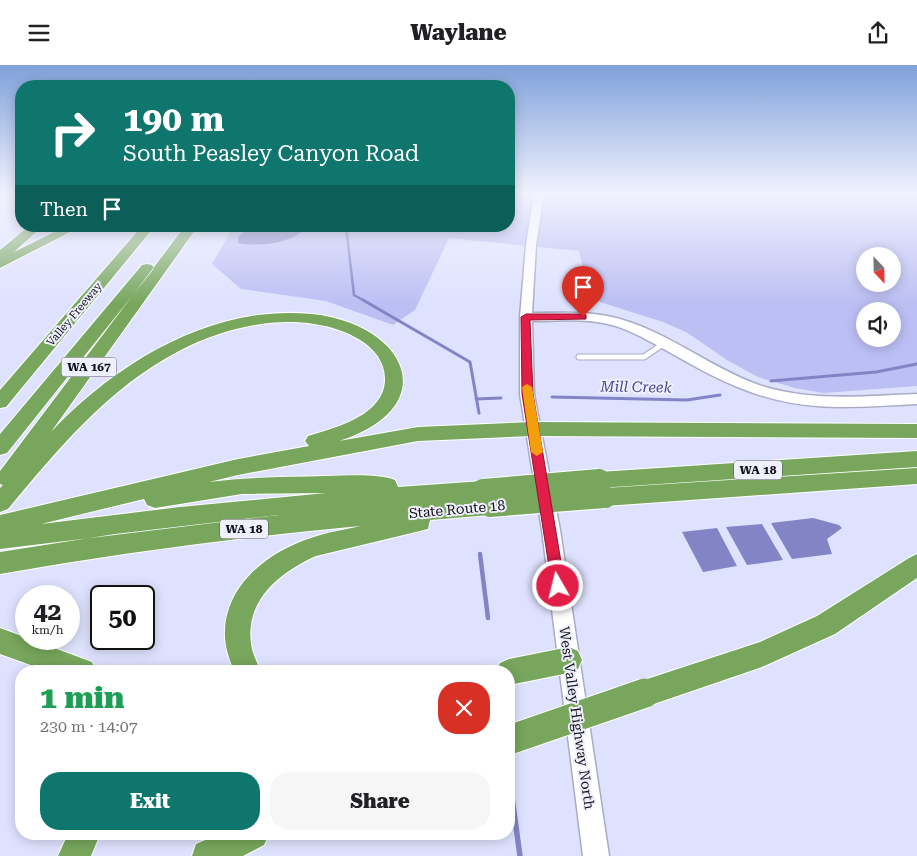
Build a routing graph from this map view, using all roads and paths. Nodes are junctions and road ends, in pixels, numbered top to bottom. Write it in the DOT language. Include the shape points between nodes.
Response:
graph roads {
  1 [pos="533,230"];
  2 [pos="30,232"];
  3 [pos="64,232"];
  4 [pos="144,232"];
  5 [pos="176,232"];
  6 [pos="188,232"];
  7 [pos="0,257"];
  8 [pos="0,264"];
  9 [pos="526,317"];
  10 [pos="663,344"];
  11 [pos="579,357"];
  12 [pos="917,399"];
  13 [pos="0,402"];
  14 [pos="533,429"];
  15 [pos="917,431"];
  16 [pos="0,448"];
  17 [pos="917,459"];
  18 [pos="238,467"];
  19 [pos="917,477"];
  20 [pos="602,489"];
  21 [pos="5,490"];
  22 [pos="449,492"];
  23 [pos="487,498"];
  24 [pos="48,514"];
  25 [pos="0,524"];
  26 [pos="0,539"];
  27 [pos="0,563"];
  28 [pos="917,565"];
  29 [pos="2,641"];
  30 [pos="569,660"];
  31 [pos="38,665"];
  32 [pos="67,665"];
  33 [pos="244,665"];
  34 [pos="515,671"];
  35 [pos="515,738"];
  36 [pos="81,840"];
  37 [pos="241,840"];
  38 [pos="74,856"];
  39 [pos="208,856"];
  40 [pos="596,856"];
  1 -- 9 [label="main road, West Valley Highway North"];
  2 -- 7 [label="highway"];
  3 -- 8 [label="highway"];
  4 -- 13 [label="highway, Valley Freeway / WA 167"];
  5 -- 16 [label="highway"];
  6 -- 21 [label="highway, WA 167"];
  9 -- 10 [label="main road" via="583,317 610,321 640,331"];
  9 -- 14 [label="main road, West Valley Highway North" via="527,386"];
  10 -- 11 [label="lane" via="644,357"];
  10 -- 12 [label="main road" via="725,376 785,397 828,403"];
  14 -- 15 [label="highway"];
  14 -- 18 [label="highway" via="418,435"];
  14 -- 30 [label="main road, West Valley Highway North"];
  17 -- 20 [label="highway, State Route 18 / WA 18"];
  18 -- 21 [label="highway" via="343,432 378,413 392,395 395,376 390,356 357,333 313,319 247,323 186,341 139,369 74,421"];
  18 -- 24 [label="highway"];
  19 -- 20 [label="highway, State Route 18 / WA 18"];
  20 -- 23 [label="highway, State Route 18 / WA 18, bridge"];
  22 -- 23 [label="highway, State Route 18 / WA 18"];
  22 -- 24 [label="highway" via="352,484 242,486"];
  22 -- 26 [label="highway, State Route 18 / WA 18" via="275,506"];
  23 -- 27 [label="highway, State Route 18 / WA 18" via="115,544"];
  23 -- 33 [label="highway" via="312,547 282,560 255,585 238,618 239,655"];
  24 -- 25 [label="highway"];
  28 -- 35 [label="highway, bridge" via="826,625 762,654"];
  29 -- 31 [label="highway"];
  29 -- 32 [label="highway"];
  30 -- 34 [label="highway"];
  30 -- 40 [label="main road, West Valley Highway North"];
  36 -- 38 [label="highway"];
  37 -- 39 [label="highway"];
}
